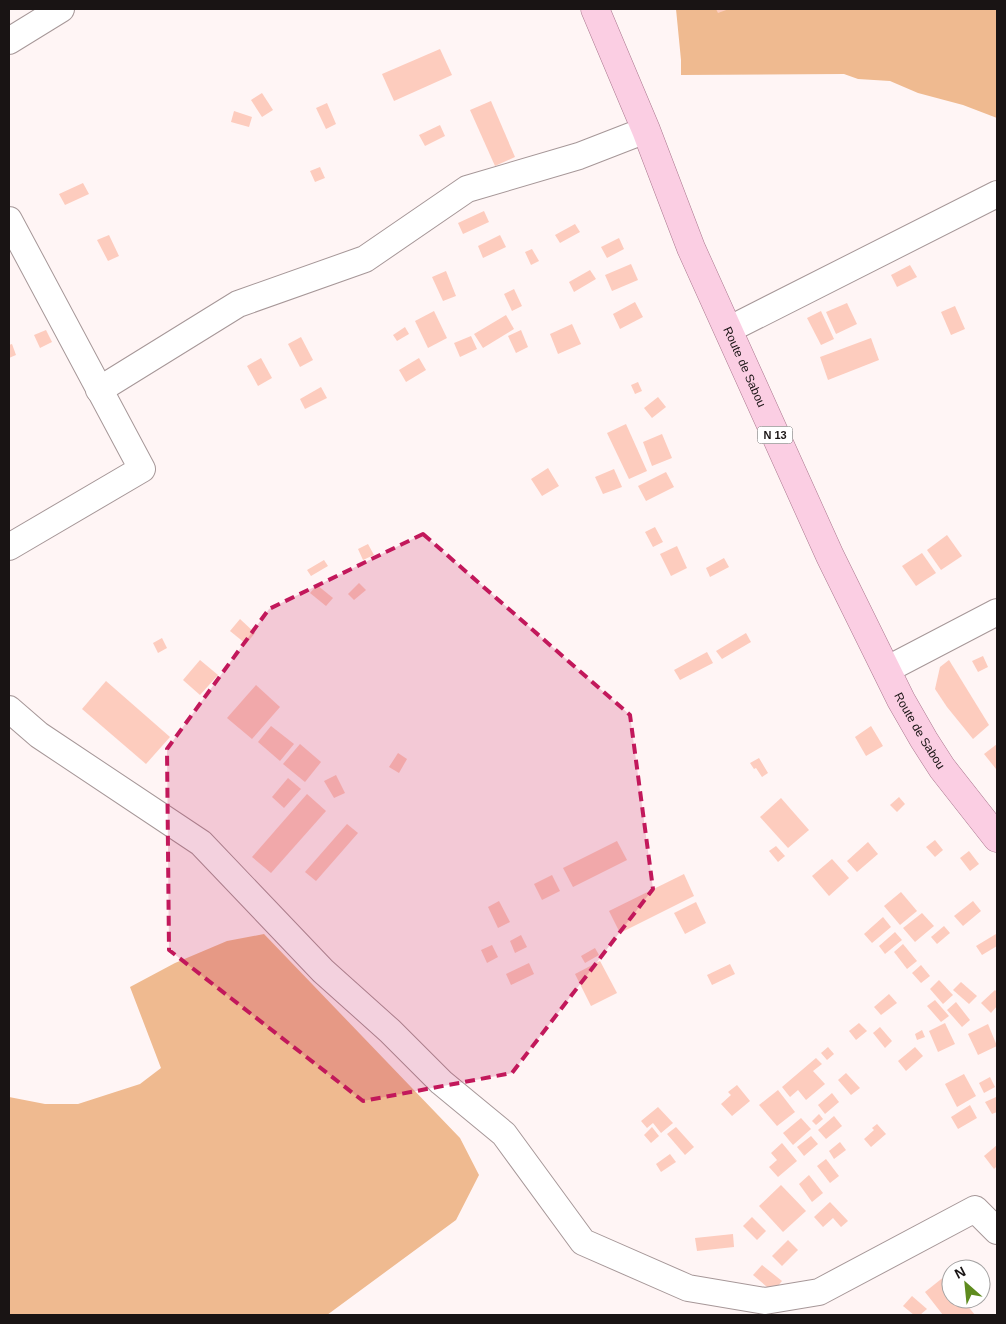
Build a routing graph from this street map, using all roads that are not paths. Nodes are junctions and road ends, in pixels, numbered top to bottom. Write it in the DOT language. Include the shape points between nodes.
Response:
graph roads {
  1 [pos="61,9"];
  2 [pos="595,9"];
  3 [pos="9,41"];
  4 [pos="646,130"];
  5 [pos="997,194"];
  6 [pos="9,220"];
  7 [pos="728,330"];
  8 [pos="99,390"];
  9 [pos="9,547"];
  10 [pos="997,612"];
  11 [pos="886,670"];
  12 [pos="9,709"];
  13 [pos="997,838"];
  14 [pos="997,1231"];
  1 -- 3 [label="street"];
  2 -- 4 [label="main road, Route de Sabou / N 13"];
  4 -- 7 [label="main road, Route de Sabou / N 13" via="691,248"];
  4 -- 8 [label="street" via="579,156 467,190 365,259 238,304"];
  5 -- 7 [label="street"];
  6 -- 8 [label="street"];
  7 -- 11 [label="main road, Route de Sabou / N 13" via="830,556"];
  8 -- 9 [label="street" via="142,469"];
  10 -- 11 [label="street"];
  11 -- 13 [label="main road, Route de Sabou / N 13" via="942,768"];
  12 -- 14 [label="street" via="39,735 201,843 323,971 441,1082 504,1134 583,1242 688,1288 765,1301 818,1292 976,1209"];
}
